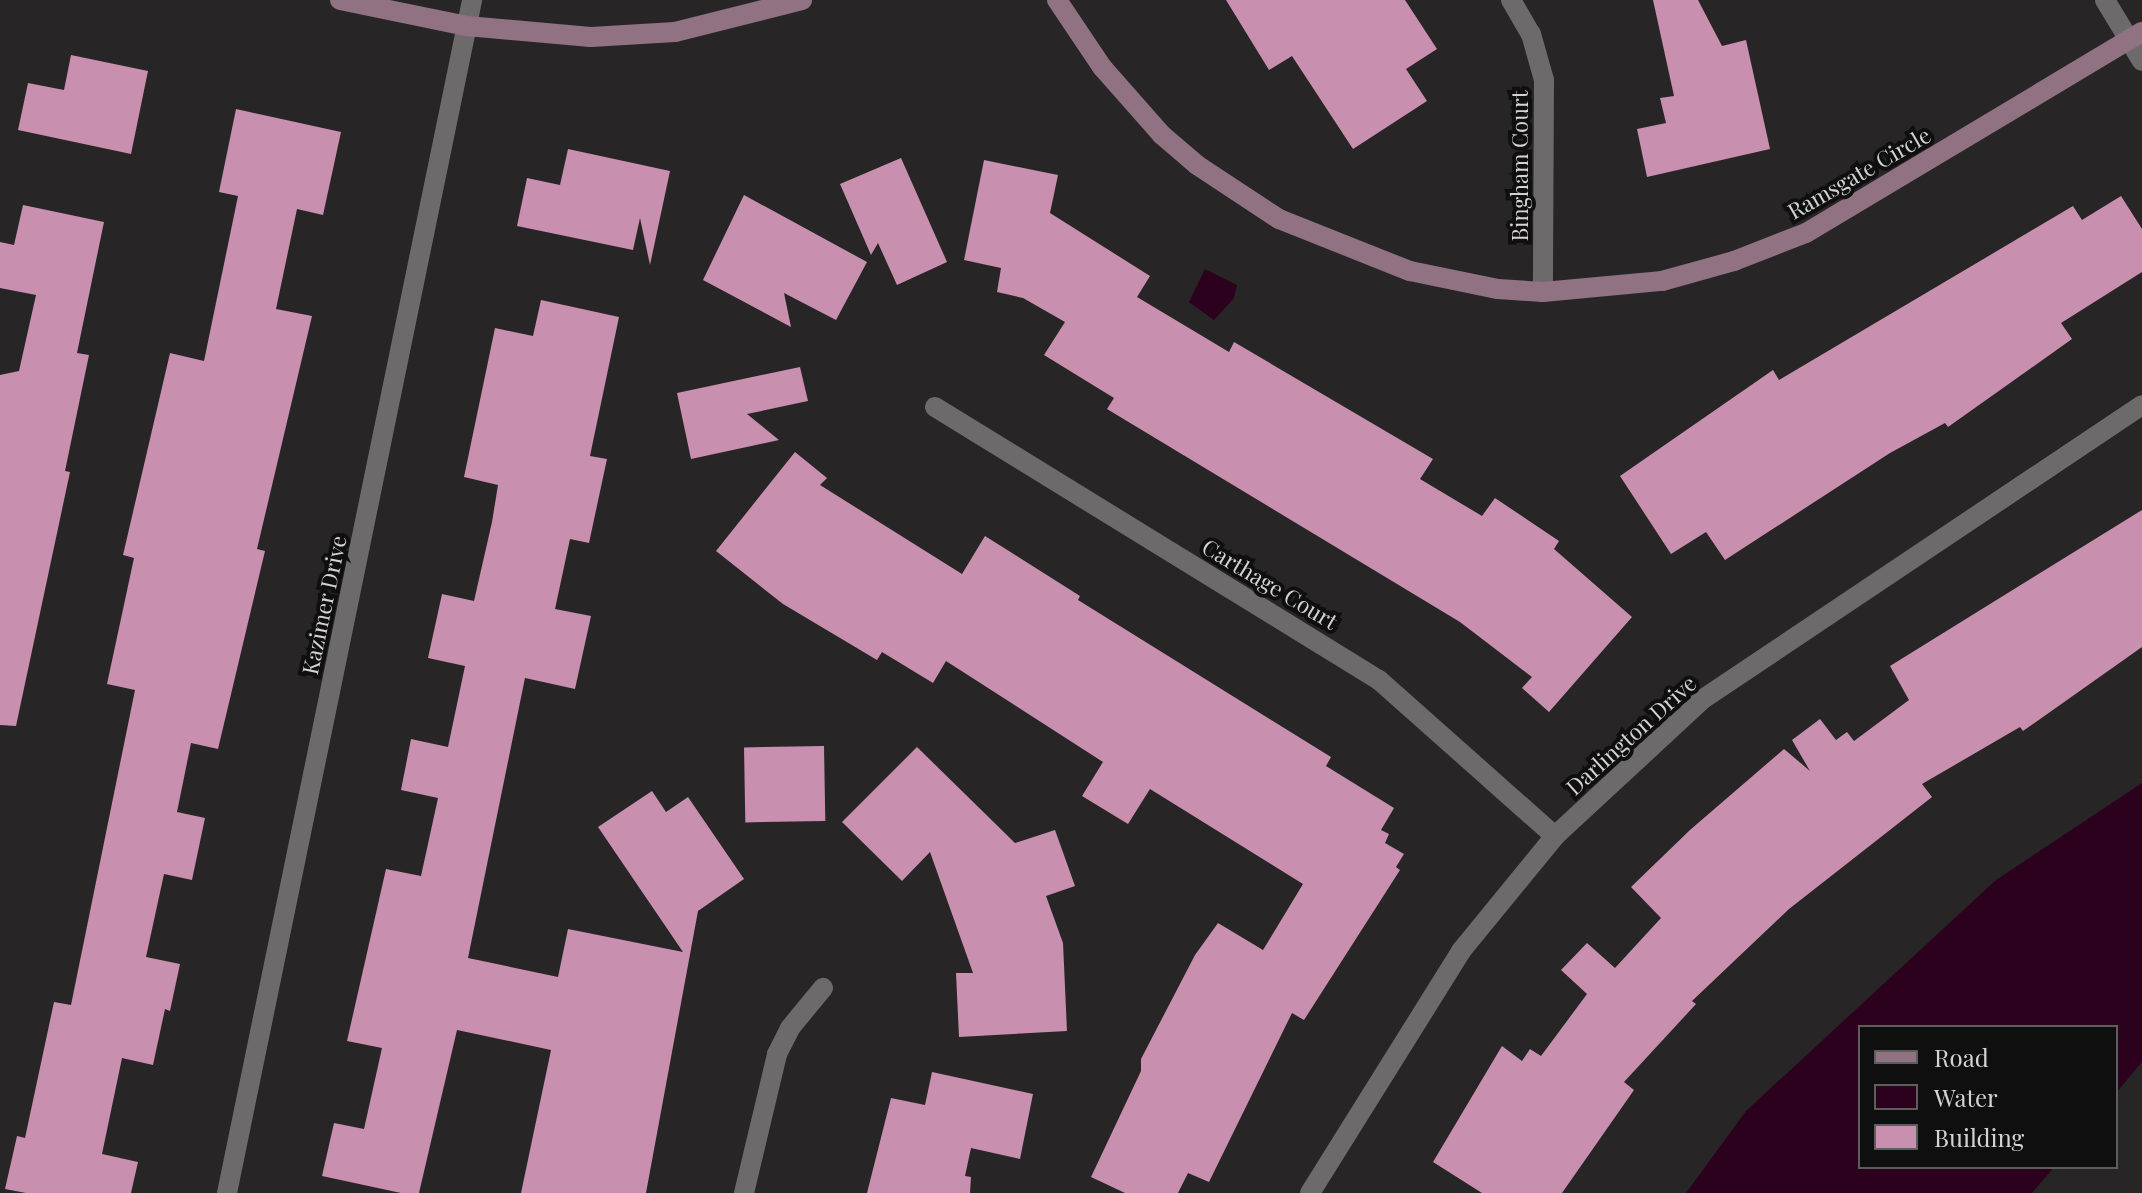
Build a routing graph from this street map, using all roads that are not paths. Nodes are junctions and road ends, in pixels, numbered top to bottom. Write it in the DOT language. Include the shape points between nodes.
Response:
graph roads {
  1 [pos="340,0"];
  2 [pos="472,0"];
  3 [pos="802,0"];
  4 [pos="1057,0"];
  5 [pos="1511,0"];
  6 [pos="2105,0"];
  7 [pos="467,26"];
  8 [pos="2136,36"];
  9 [pos="2142,61"];
  10 [pos="1543,292"];
  11 [pos="2142,405"];
  12 [pos="935,407"];
  13 [pos="1555,836"];
  14 [pos="823,988"];
  15 [pos="227,1193"];
  16 [pos="744,1193"];
  17 [pos="1310,1193"];
  1 -- 7 [label="street"];
  2 -- 7 [label="street, Kazimer Drive"];
  3 -- 7 [label="street" via="721,24 632,36 550,36"];
  4 -- 10 [label="street, Ramsgate Circle" via="1102,67 1162,135 1251,203 1323,240 1410,271 1498,289"];
  5 -- 10 [label="street, Bingham Court" via="1531,34 1544,80"];
  6 -- 8 [label="street"];
  7 -- 15 [label="street, Kazimer Drive"];
  8 -- 9 [label="street"];
  8 -- 10 [label="street, Ramsgate Circle" via="1806,233 1662,281"];
  11 -- 13 [label="street, Darlington Drive" via="1703,699"];
  12 -- 13 [label="street, Carthage Court" via="1379,680"];
  13 -- 17 [label="street, Darlington Drive" via="1461,951"];
  14 -- 16 [label="street" via="790,1028 777,1054"];
}
